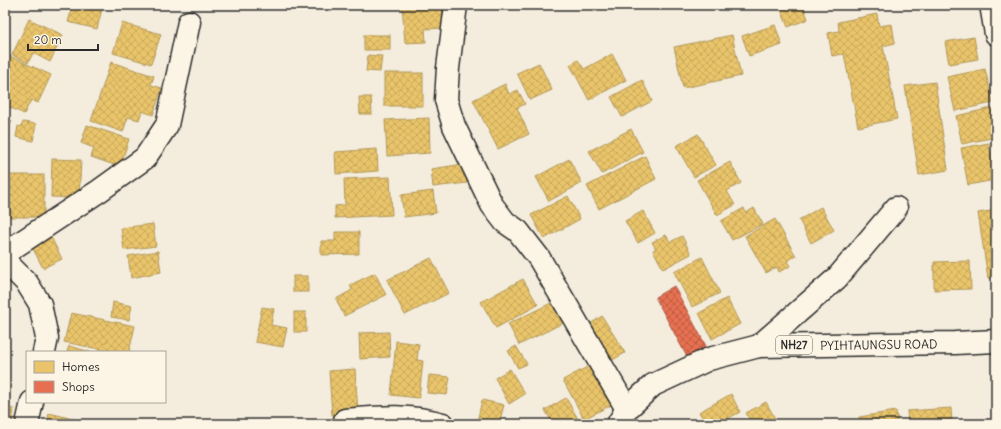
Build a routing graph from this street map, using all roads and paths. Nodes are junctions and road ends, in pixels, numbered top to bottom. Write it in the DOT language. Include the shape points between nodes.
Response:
graph roads {
  1 [pos="456,5"];
  2 [pos="991,5"];
  3 [pos="189,22"];
  4 [pos="996,34"];
  5 [pos="896,208"];
  6 [pos="5,253"];
  7 [pos="5,262"];
  8 [pos="996,341"];
  9 [pos="759,346"];
  10 [pos="44,351"];
  11 [pos="32,403"];
  12 [pos="623,417"];
  13 [pos="345,420"];
  14 [pos="27,424"];
  15 [pos="443,424"];
  1 -- 12 [label="main road" via="446,100 454,126 492,205 505,222 518,231 539,258"];
  2 -- 4 [label="main road"];
  3 -- 6 [label="main road" via="167,125 145,158"];
  5 -- 9 [label="main road" via="837,278"];
  7 -- 10 [label="main road" via="27,283 40,304 47,338"];
  8 -- 9 [label="main road, PYIHTAUNGSU ROAD / NH27"];
  9 -- 12 [label="main road, PYIHTAUNGSU ROAD / NH27" via="709,359 653,385"];
  11 -- 14 [label="main road"];
  13 -- 15 [label="main road" via="387,416 424,418"];
}
